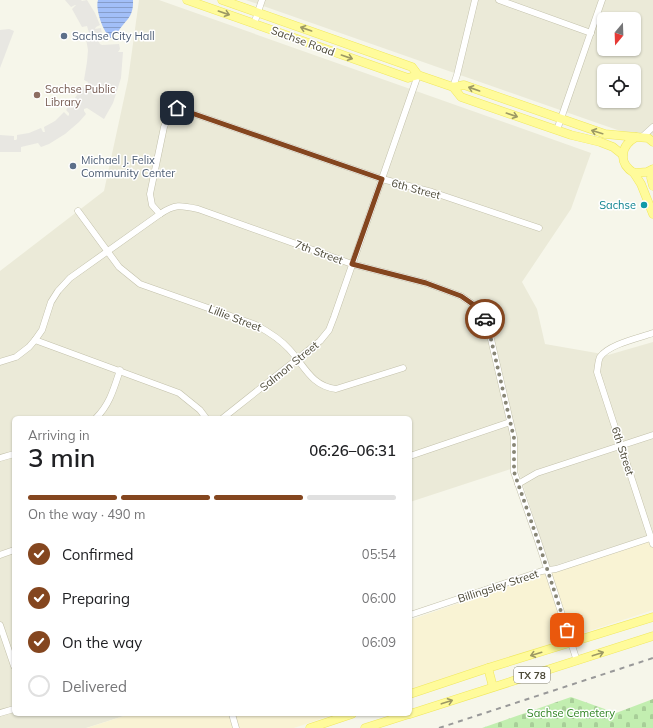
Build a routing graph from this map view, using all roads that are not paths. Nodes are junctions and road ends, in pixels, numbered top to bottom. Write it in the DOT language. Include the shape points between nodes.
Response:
graph roads {
  1 [pos="188,0"];
  2 [pos="222,0"];
  3 [pos="262,0"];
  4 [pos="475,0"];
  5 [pos="499,0"];
  6 [pos="602,0"];
  7 [pos="258,13"];
  8 [pos="254,24"];
  9 [pos="591,33"];
  10 [pos="418,75"];
  11 [pos="453,87"];
  12 [pos="561,119"];
  13 [pos="653,127"];
  14 [pos="557,130"];
  15 [pos="639,137"];
  16 [pos="653,142"];
  17 [pos="623,155"];
  18 [pos="653,169"];
  19 [pos="634,172"];
  20 [pos="382,179"];
  21 [pos="653,186"];
  22 [pos="78,211"];
  23 [pos="160,214"];
  24 [pos="653,214"];
  25 [pos="539,228"];
  26 [pos="108,252"];
  27 [pos="352,264"];
  28 [pos="653,333"];
  29 [pos="35,340"];
  30 [pos="298,360"];
  31 [pos="0,362"];
  32 [pos="403,368"];
  33 [pos="120,370"];
  34 [pos="98,416"];
  35 [pos="204,416"];
  36 [pos="226,416"];
  37 [pos="510,422"];
  38 [pos="653,435"];
  39 [pos="621,446"];
  40 [pos="12,455"];
  41 [pos="412,455"];
  42 [pos="0,458"];
  43 [pos="518,484"];
  44 [pos="652,540"];
  45 [pos="12,551"];
  46 [pos="0,555"];
  47 [pos="548,570"];
  48 [pos="413,614"];
  49 [pos="653,617"];
  50 [pos="0,625"];
  51 [pos="653,636"];
  52 [pos="572,643"];
  53 [pos="12,660"];
  54 [pos="578,661"];
  55 [pos="488,668"];
  56 [pos="493,686"];
  57 [pos="412,693"];
  58 [pos="12,709"];
  59 [pos="0,713"];
  60 [pos="412,713"];
  61 [pos="233,716"];
  62 [pos="346,716"];
  63 [pos="403,716"];
  64 [pos="236,728"];
  65 [pos="310,728"];
  66 [pos="365,728"];
  1 -- 8 [label="main road, Sachse Road, one-way"];
  2 -- 7 [label="main road, Sachse Road"];
  3 -- 7 [label="street"];
  4 -- 11 [label="street"];
  5 -- 9 [label="street"];
  6 -- 9 [label="street"];
  7 -- 8 [label="street"];
  10 -- 7 [label="main road, Sachse Road, one-way" via="412,67"];
  8 -- 10 [label="main road, Sachse Road, one-way" via="408,78"];
  9 -- 12 [label="street"];
  10 -- 11 [label="main road, Sachse Road"];
  10 -- 20 [label="street, Salmon Street"];
  12 -- 11 [label="main road, Sachse Road, one-way" via="464,85"];
  11 -- 14 [label="main road, Sachse Road, one-way" via="461,97"];
  12 -- 14 [label="street"];
  15 -- 12 [label="main road, Sachse Road, one-way" via="605,134"];
  13 -- 15 [label="street"];
  14 -- 17 [label="main road, Sachse Road" via="612,146"];
  15 -- 16 [label="main road, Sachse Road" via="648,138"];
  15 -- 17 [label="main road" via="626,144"];
  17 -- 19 [label="main road" via="626,166"];
  18 -- 19 [label="main road" via="641,173"];
  18 -- 21 [label="main road"];
  19 -- 24 [label="main road"];
  20 -- 23 [label="street, 6th Street" via="177,108 172,109 164,127 150,194 152,205"];
  20 -- 25 [label="street, 6th Street" via="432,192"];
  20 -- 27 [label="street, Salmon Street"];
  22 -- 26 [label="street, Lillie Street"];
  23 -- 26 [label="street, 7th Street"];
  23 -- 27 [label="street, 7th Street" via="180,205 198,209"];
  26 -- 29 [label="street, 7th Street" via="70,278 58,291 51,302 42,330"];
  26 -- 30 [label="street, Lillie Street" via="119,267 140,284 256,325 289,348"];
  27 -- 30 [label="street, Salmon Street" via="328,330 320,341"];
  27 -- 37 [label="street, 7th Street" via="426,283 461,296 474,305 487,322"];
  28 -- 39 [label="street, 6th Street" via="611,348 599,358 597,372"];
  29 -- 31 [label="street, 7th Street" via="16,357"];
  29 -- 33 [label="street"];
  30 -- 32 [label="street, Lillie Street" via="322,385 336,388"];
  30 -- 36 [label="street, Salmon Street"];
  33 -- 34 [label="street" via="112,397"];
  33 -- 35 [label="street" via="179,392"];
  37 -- 41 [label="street"];
  37 -- 43 [label="street, 7th Street" via="514,438 514,472"];
  38 -- 39 [label="street"];
  39 -- 43 [label="street" via="537,473"];
  39 -- 44 [label="street, 6th Street"];
  40 -- 42 [label="street"];
  43 -- 47 [label="street, 7th Street"];
  44 -- 47 [label="street, Billingsley Street"];
  45 -- 46 [label="street"];
  47 -- 48 [label="street, Billingsley Street"];
  47 -- 52 [label="street, 7th Street"];
  49 -- 52 [label="main road, TX 78"];
  50 -- 53 [label="street"];
  54 -- 51 [label="main road, TX 78, one-way"];
  52 -- 54 [label="street, 7th Street"];
  52 -- 55 [label="main road, TX 78, one-way"];
  54 -- 56 [label="main road, TX 78"];
  55 -- 56 [label="main road"];
  55 -- 57 [label="main road, TX 78"];
  60 -- 56 [label="main road, TX 78, one-way"];
  58 -- 59 [label="street"];
  61 -- 64 [label="street"];
  62 -- 65 [label="main road"];
  63 -- 66 [label="main road, TX 78"];
}
